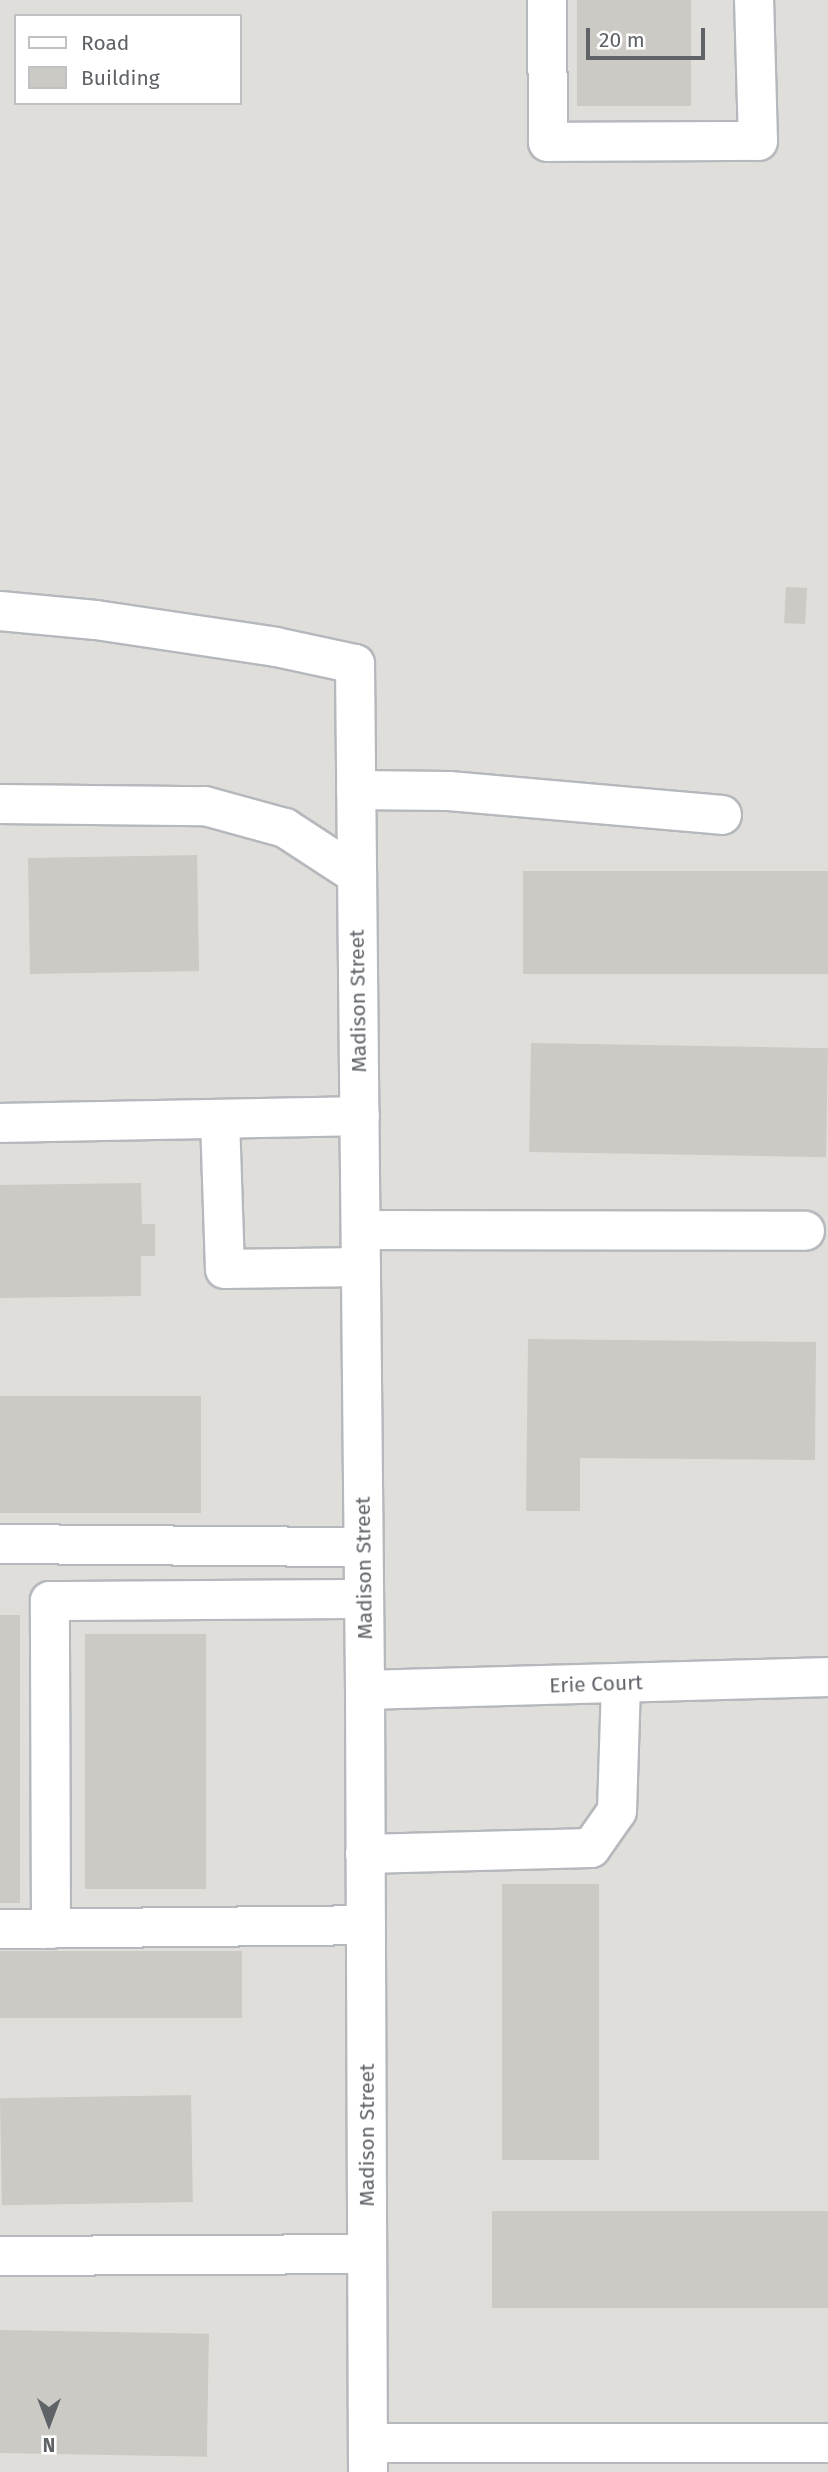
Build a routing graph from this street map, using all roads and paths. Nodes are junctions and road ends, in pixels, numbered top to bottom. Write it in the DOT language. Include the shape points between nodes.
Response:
graph roads {
  1 [pos="547,0"];
  2 [pos="754,0"];
  3 [pos="0,611"];
  4 [pos="356,790"];
  5 [pos="0,804"];
  6 [pos="722,815"];
  7 [pos="357,875"];
  8 [pos="359,1116"];
  9 [pos="220,1119"];
  10 [pos="0,1123"];
  11 [pos="360,1230"];
  12 [pos="805,1231"];
  13 [pos="361,1267"];
  14 [pos="0,1545"];
  15 [pos="363,1547"];
  16 [pos="364,1599"];
  17 [pos="828,1677"];
  18 [pos="621,1683"];
  19 [pos="365,1690"];
  20 [pos="365,1854"];
  21 [pos="366,1925"];
  22 [pos="0,1929"];
  23 [pos="51,1929"];
  24 [pos="367,2254"];
  25 [pos="0,2256"];
  26 [pos="828,2443"];
  27 [pos="368,2457"];
  1 -- 2 [label="street" via="548,142 758,141"];
  3 -- 4 [label="street, Madison Street" via="96,620 276,647 355,664"];
  4 -- 6 [label="street" via="449,791"];
  4 -- 7 [label="street, Madison Street"];
  5 -- 7 [label="street" via="205,806 285,828"];
  7 -- 8 [label="street, Madison Street"];
  8 -- 9 [label="street"];
  8 -- 11 [label="street, Madison Street"];
  9 -- 10 [label="street"];
  9 -- 13 [label="street" via="225,1269"];
  11 -- 12 [label="street"];
  11 -- 13 [label="street, Madison Street"];
  13 -- 15 [label="street, Madison Street"];
  14 -- 15 [label="street"];
  15 -- 16 [label="street, Madison Street"];
  16 -- 19 [label="street, Madison Street"];
  16 -- 23 [label="street" via="50,1601"];
  17 -- 18 [label="street, Erie Court"];
  18 -- 19 [label="street, Erie Court"];
  18 -- 20 [label="street" via="617,1811 591,1848"];
  19 -- 20 [label="street, Madison Street"];
  20 -- 21 [label="street, Madison Street"];
  21 -- 23 [label="street"];
  21 -- 24 [label="street, Madison Street"];
  22 -- 23 [label="street"];
  24 -- 25 [label="street"];
  24 -- 27 [label="street, Madison Street"];
  26 -- 27 [label="street"];
}
